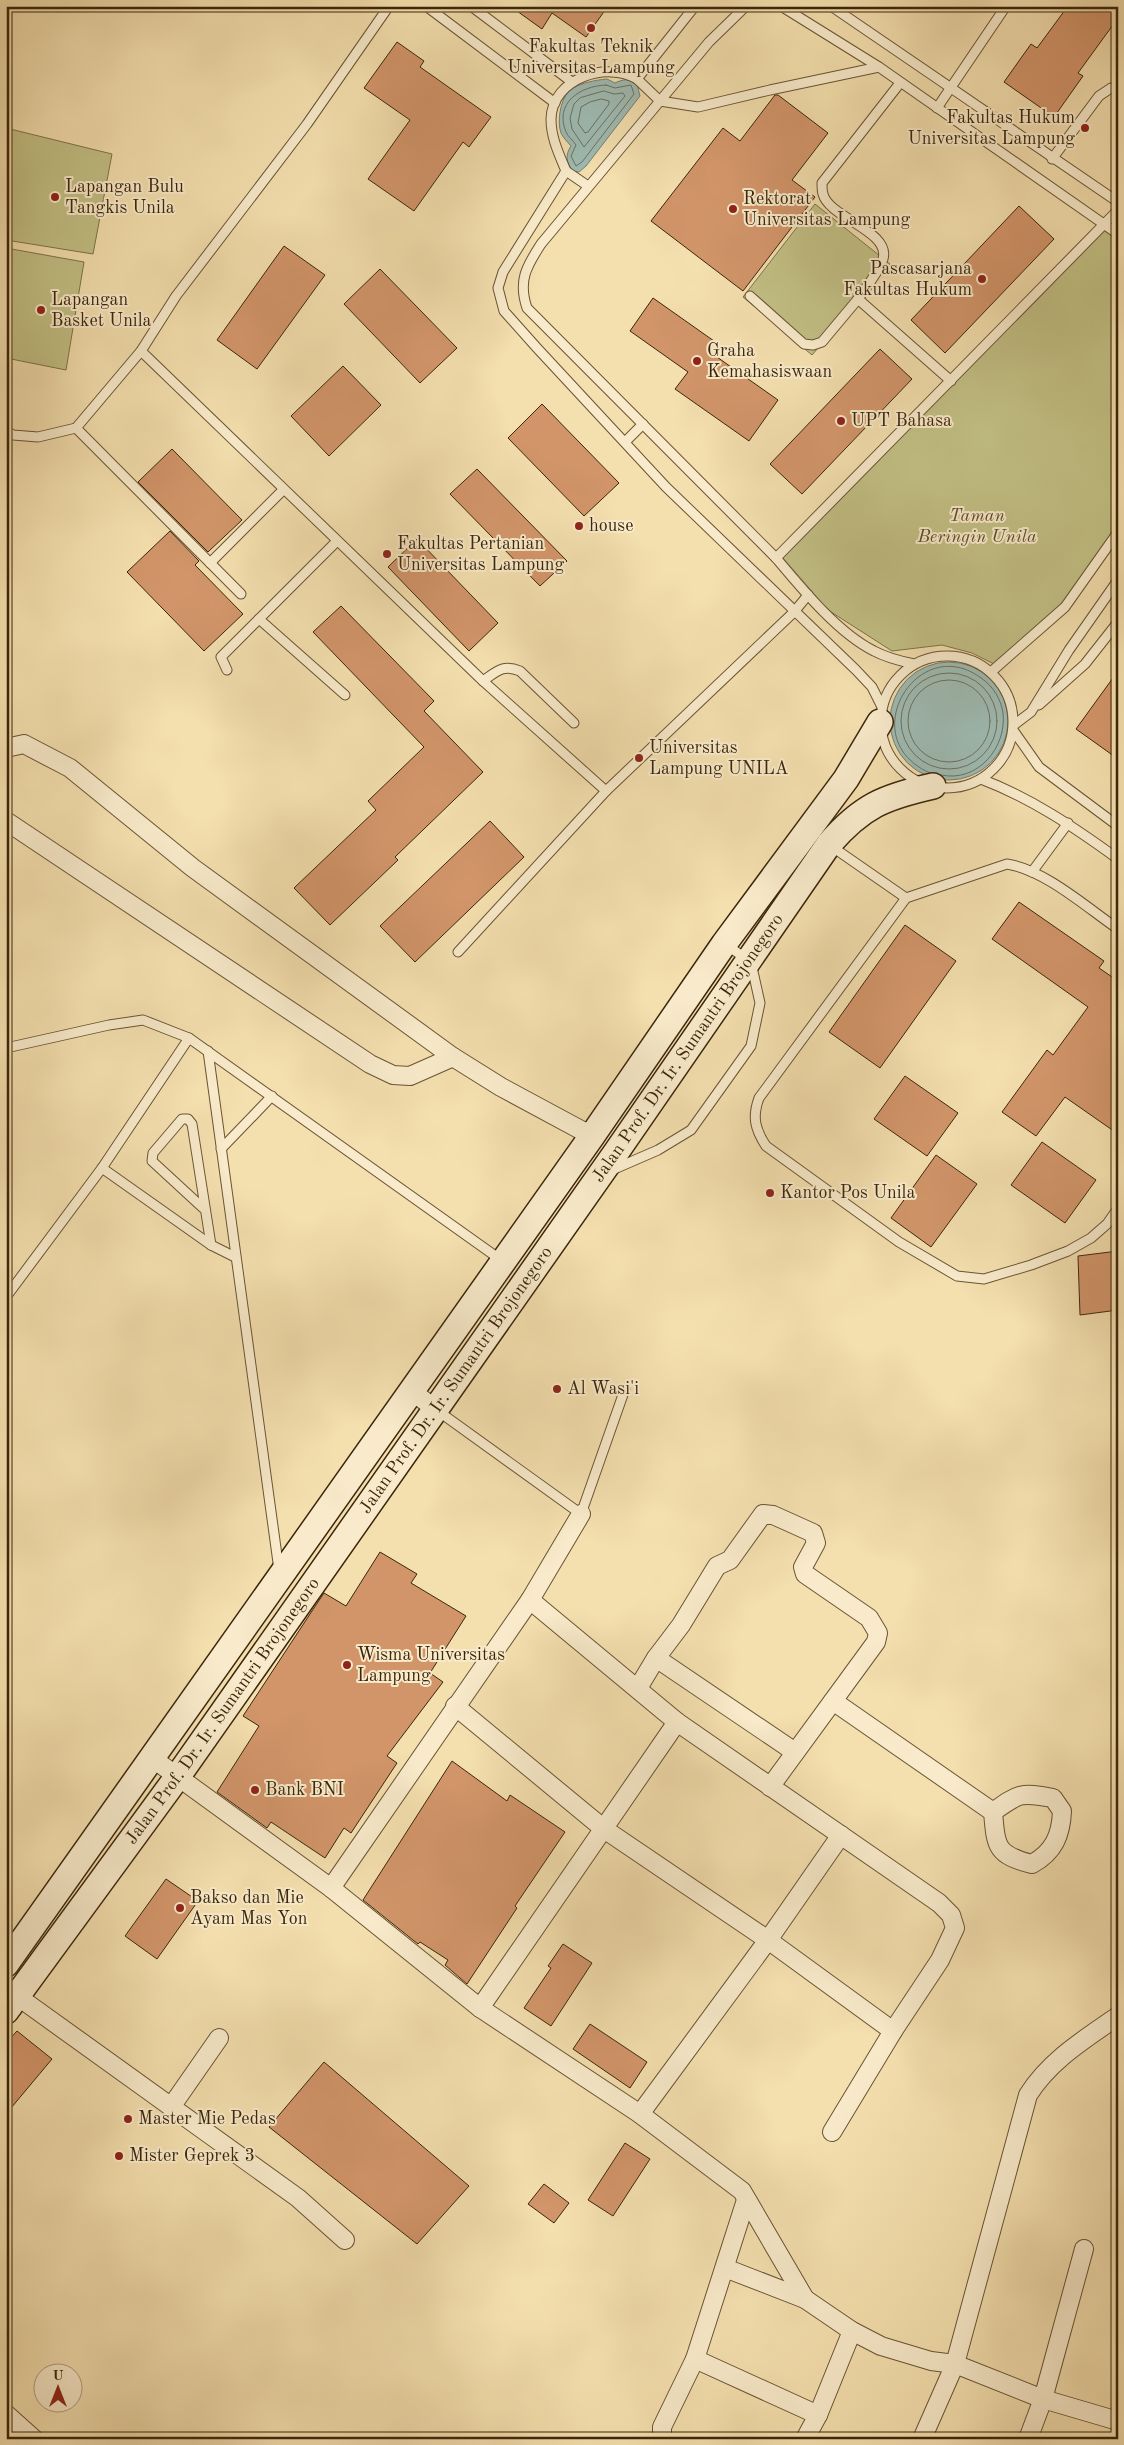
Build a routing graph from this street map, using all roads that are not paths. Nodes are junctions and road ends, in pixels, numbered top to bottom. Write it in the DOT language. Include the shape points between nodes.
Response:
graph roads {
  1 [pos="388,6"];
  2 [pos="426,6"];
  3 [pos="471,6"];
  4 [pos="695,6"];
  5 [pos="746,6"];
  6 [pos="781,6"];
  7 [pos="831,6"];
  8 [pos="1006,6"];
  9 [pos="879,67"];
  10 [pos="637,79"];
  11 [pos="572,82"];
  12 [pos="900,84"];
  13 [pos="952,87"];
  14 [pos="1118,90"];
  15 [pos="660,101"];
  16 [pos="554,102"];
  17 [pos="937,108"];
  18 [pos="1052,159"];
  19 [pos="566,171"];
  20 [pos="588,186"];
  21 [pos="1118,202"];
  22 [pos="1118,210"];
  23 [pos="1104,224"];
  24 [pos="1118,234"];
  25 [pos="750,296"];
  26 [pos="858,299"];
  27 [pos="141,351"];
  28 [pos="951,381"];
  29 [pos="643,424"];
  30 [pos="76,428"];
  31 [pos="6,431"];
  32 [pos="625,442"];
  33 [pos="283,490"];
  34 [pos="1118,532"];
  35 [pos="337,540"];
  36 [pos="776,558"];
  37 [pos="210,563"];
  38 [pos="1118,580"];
  39 [pos="241,594"];
  40 [pos="808,595"];
  41 [pos="794,612"];
  42 [pos="259,618"];
  43 [pos="1118,622"];
  44 [pos="914,664"];
  45 [pos="227,670"];
  46 [pos="991,672"];
  47 [pos="483,681"];
  48 [pos="344,695"];
  49 [pos="1031,712"];
  50 [pos="881,714"];
  51 [pos="574,723"];
  52 [pos="1013,728"];
  53 [pos="6,748"];
  54 [pos="980,779"];
  55 [pos="933,786"];
  56 [pos="606,791"];
  57 [pos="6,821"];
  58 [pos="1068,823"];
  59 [pos="1118,826"];
  60 [pos="829,844"];
  61 [pos="1118,859"];
  62 [pos="1032,872"];
  63 [pos="906,898"];
  64 [pos="1118,929"];
  65 [pos="724,944"];
  66 [pos="458,952"];
  67 [pos="740,977"];
  68 [pos="730,1005"];
  69 [pos="189,1038"];
  70 [pos="6,1048"];
  71 [pos="208,1050"];
  72 [pos="453,1058"];
  73 [pos="272,1096"];
  74 [pos="592,1136"];
  75 [pos="221,1149"];
  76 [pos="617,1151"];
  77 [pos="102,1168"];
  78 [pos="599,1177"];
  79 [pos="204,1208"];
  80 [pos="1118,1208"];
  81 [pos="211,1246"];
  82 [pos="235,1257"];
  83 [pos="503,1261"];
  84 [pos="6,1297"];
  85 [pos="625,1389"];
  86 [pos="412,1391"];
  87 [pos="435,1409"];
  88 [pos="581,1514"];
  89 [pos="280,1577"];
  90 [pos="530,1600"];
  91 [pos="656,1658"];
  92 [pos="638,1688"];
  93 [pos="833,1701"];
  94 [pos="455,1706"];
  95 [pos="676,1722"];
  96 [pos="795,1752"];
  97 [pos="152,1758"];
  98 [pos="178,1776"];
  99 [pos="770,1788"];
  100 [pos="993,1812"];
  101 [pos="604,1829"];
  102 [pos="841,1835"];
  103 [pos="331,1888"];
  104 [pos="768,1940"];
  105 [pos="6,1964"];
  106 [pos="12,2003"];
  107 [pos="480,2008"];
  108 [pos="1118,2016"];
  109 [pos="893,2030"];
  110 [pos="219,2038"];
  111 [pos="171,2107"];
  112 [pos="640,2114"];
  113 [pos="832,2132"];
  114 [pos="746,2200"];
  115 [pos="346,2240"];
  116 [pos="1084,2249"];
  117 [pos="725,2268"];
  118 [pos="804,2299"];
  119 [pos="852,2331"];
  120 [pos="695,2359"];
  121 [pos="955,2364"];
  122 [pos="1043,2399"];
  123 [pos="6,2414"];
  124 [pos="818,2415"];
  125 [pos="1118,2421"];
  126 [pos="34,2439"];
  127 [pos="662,2439"];
  128 [pos="805,2439"];
  129 [pos="922,2439"];
  130 [pos="1028,2439"];
  1 -- 27 [label="lane" via="307,124 176,296"];
  2 -- 16 [label="lane"];
  3 -- 11 [label="lane"];
  4 -- 10 [label="lane"];
  5 -- 15 [label="lane" via="709,42"];
  6 -- 9 [label="lane"];
  7 -- 13 [label="lane"];
  8 -- 13 [label="lane"];
  9 -- 12 [label="lane"];
  9 -- 15 [label="lane" via="698,107"];
  10 -- 11 [label="lane" via="625,72 605,72"];
  10 -- 15 [label="lane"];
  11 -- 16 [label="lane"];
  12 -- 17 [label="lane"];
  12 -- 26 [label="lane" via="822,183 823,196 832,207 878,239 883,250 883,259"];
  13 -- 17 [label="lane"];
  13 -- 18 [label="lane"];
  14 -- 18 [label="lane" via="1111,88 1099,96"];
  15 -- 20 [label="lane"];
  16 -- 19 [label="lane" via="551,118 553,136"];
  17 -- 23 [label="lane"];
  18 -- 21 [label="lane"];
  19 -- 20 [label="lane"];
  19 -- 32 [label="lane" via="503,272 498,288 504,311"];
  20 -- 29 [label="lane" via="540,244 529,262 522,292 527,308"];
  22 -- 23 [label="lane"];
  23 -- 24 [label="lane"];
  23 -- 28 [label="lane"];
  25 -- 26 [label="lane" via="804,344 813,345 822,342"];
  26 -- 28 [label="lane"];
  27 -- 30 [label="lane"];
  27 -- 33 [label="lane"];
  28 -- 36 [label="lane"];
  29 -- 32 [label="lane"];
  29 -- 36 [label="lane"];
  30 -- 31 [label="lane" via="38,437 13,435"];
  30 -- 37 [label="lane"];
  32 -- 41 [label="lane" via="666,487"];
  33 -- 35 [label="lane"];
  33 -- 37 [label="lane"];
  34 -- 46 [label="lane" via="1065,607"];
  35 -- 42 [label="lane"];
  35 -- 47 [label="lane"];
  36 -- 40 [label="lane"];
  37 -- 39 [label="lane"];
  38 -- 49 [label="lane"];
  40 -- 41 [label="lane"];
  40 -- 44 [label="lane" via="861,643 890,659"];
  41 -- 50 [label="lane" via="872,687"];
  41 -- 56 [label="lane"];
  42 -- 45 [label="lane" via="221,657"];
  42 -- 48 [label="lane"];
  43 -- 49 [label="lane" via="1085,664"];
  44 -- 46 [label="lane" via="940,656 968,659"];
  44 -- 50 [label="lane" via="894,682"];
  46 -- 52 [label="lane" via="1004,688 1012,706"];
  47 -- 51 [label="lane" via="502,667 520,671"];
  47 -- 56 [label="lane"];
  49 -- 52 [label="lane"];
  50 -- 55 [label="lane" via="887,751 906,774"];
  50 -- 65 [label="street, Jalan Prof. Dr. Ir. Sumantri Brojonegoro" via="846,779"];
  52 -- 54 [label="lane" via="1004,755"];
  52 -- 59 [label="lane" via="1039,768"];
  53 -- 72 [label="street" via="24,744 70,768 193,868"];
  54 -- 55 [label="lane" via="965,786"];
  54 -- 58 [label="lane" via="1018,795"];
  55 -- 60 [label="street, Jalan Prof. Dr. Ir. Sumantri Brojonegoro" via="869,806"];
  56 -- 66 [label="lane"];
  57 -- 72 [label="street" via="370,1064 393,1075 410,1076"];
  58 -- 61 [label="lane"];
  58 -- 62 [label="lane"];
  60 -- 63 [label="lane"];
  60 -- 67 [label="street, Jalan Prof. Dr. Ir. Sumantri Brojonegoro"];
  62 -- 63 [label="lane" via="1007,864"];
  62 -- 64 [label="lane"];
  63 -- 80 [label="lane" via="759,1098 754,1112 755,1122 766,1146 899,1242 957,1276 984,1279 1068,1250 1091,1238 1107,1224"];
  65 -- 67 [label="lane"];
  65 -- 74 [label="street, Jalan Prof. Dr. Ir. Sumantri Brojonegoro"];
  67 -- 76 [label="street, Jalan Prof. Dr. Ir. Sumantri Brojonegoro"];
  67 -- 78 [label="lane" via="752,968 760,1003 751,1046 691,1130 658,1150"];
  68 -- 76 [label="lane" via="634,1141"];
  69 -- 70 [label="lane" via="143,1020 109,1024"];
  69 -- 71 [label="lane"];
  69 -- 77 [label="lane"];
  71 -- 73 [label="lane"];
  71 -- 75 [label="lane"];
  72 -- 74 [label="street"];
  73 -- 75 [label="lane"];
  73 -- 83 [label="lane"];
  74 -- 83 [label="street, Jalan Prof. Dr. Ir. Sumantri Brojonegoro"];
  75 -- 82 [label="lane"];
  76 -- 78 [label="street, Jalan Prof. Dr. Ir. Sumantri Brojonegoro"];
  77 -- 81 [label="lane"];
  77 -- 84 [label="lane"];
  78 -- 87 [label="street, Jalan Prof. Dr. Ir. Sumantri Brojonegoro"];
  79 -- 79 [label="lane" via="192,1124 188,1119 182,1119 153,1153 152,1161"];
  79 -- 81 [label="lane"];
  81 -- 82 [label="lane"];
  82 -- 89 [label="lane"];
  83 -- 86 [label="street, Jalan Prof. Dr. Ir. Sumantri Brojonegoro"];
  85 -- 88 [label="lane"];
  86 -- 87 [label="street"];
  86 -- 89 [label="street, Jalan Prof. Dr. Ir. Sumantri Brojonegoro"];
  87 -- 88 [label="lane"];
  87 -- 98 [label="street, Jalan Prof. Dr. Ir. Sumantri Brojonegoro"];
  88 -- 90 [label="street"];
  89 -- 97 [label="street, Jalan Prof. Dr. Ir. Sumantri Brojonegoro"];
  90 -- 92 [label="street"];
  90 -- 94 [label="street"];
  91 -- 92 [label="street"];
  91 -- 93 [label="street" via="718,1566 730,1560 763,1514 773,1514 813,1533 816,1543 803,1568 805,1574 869,1618 878,1633 876,1642"];
  91 -- 96 [label="street"];
  92 -- 95 [label="street"];
  93 -- 96 [label="street"];
  93 -- 100 [label="street"];
  94 -- 101 [label="street"];
  94 -- 103 [label="street"];
  95 -- 99 [label="street"];
  95 -- 101 [label="street"];
  96 -- 99 [label="street"];
  97 -- 98 [label="street"];
  97 -- 105 [label="street, Jalan Prof. Dr. Ir. Sumantri Brojonegoro"];
  98 -- 103 [label="street"];
  98 -- 106 [label="street, Jalan Prof. Dr. Ir. Sumantri Brojonegoro"];
  99 -- 102 [label="street"];
  100 -- 100 [label="street" via="1016,1796 1028,1794 1053,1798 1062,1811 1059,1837 1052,1848 1032,1864 1016,1860 998,1848"];
  101 -- 104 [label="street"];
  101 -- 107 [label="street"];
  102 -- 104 [label="street"];
  102 -- 109 [label="street" via="939,1903 951,1914 955,1928 940,1960"];
  103 -- 107 [label="street"];
  104 -- 109 [label="street"];
  104 -- 112 [label="street"];
  106 -- 111 [label="street"];
  107 -- 112 [label="street"];
  108 -- 121 [label="street" via="1054,2063 1028,2095"];
  109 -- 113 [label="street"];
  110 -- 111 [label="street"];
  111 -- 115 [label="street" via="298,2198"];
  112 -- 114 [label="street" via="701,2162 733,2182"];
  114 -- 117 [label="street"];
  114 -- 118 [label="street"];
  116 -- 122 [label="street"];
  117 -- 118 [label="street"];
  117 -- 120 [label="street"];
  118 -- 119 [label="street"];
  119 -- 121 [label="street" via="881,2346 931,2361"];
  119 -- 124 [label="street"];
  120 -- 124 [label="street"];
  120 -- 127 [label="street" via="662,2427"];
  121 -- 122 [label="street"];
  121 -- 129 [label="street"];
  122 -- 125 [label="street"];
  122 -- 130 [label="street"];
  123 -- 126 [label="street"];
  124 -- 128 [label="street"];
}
